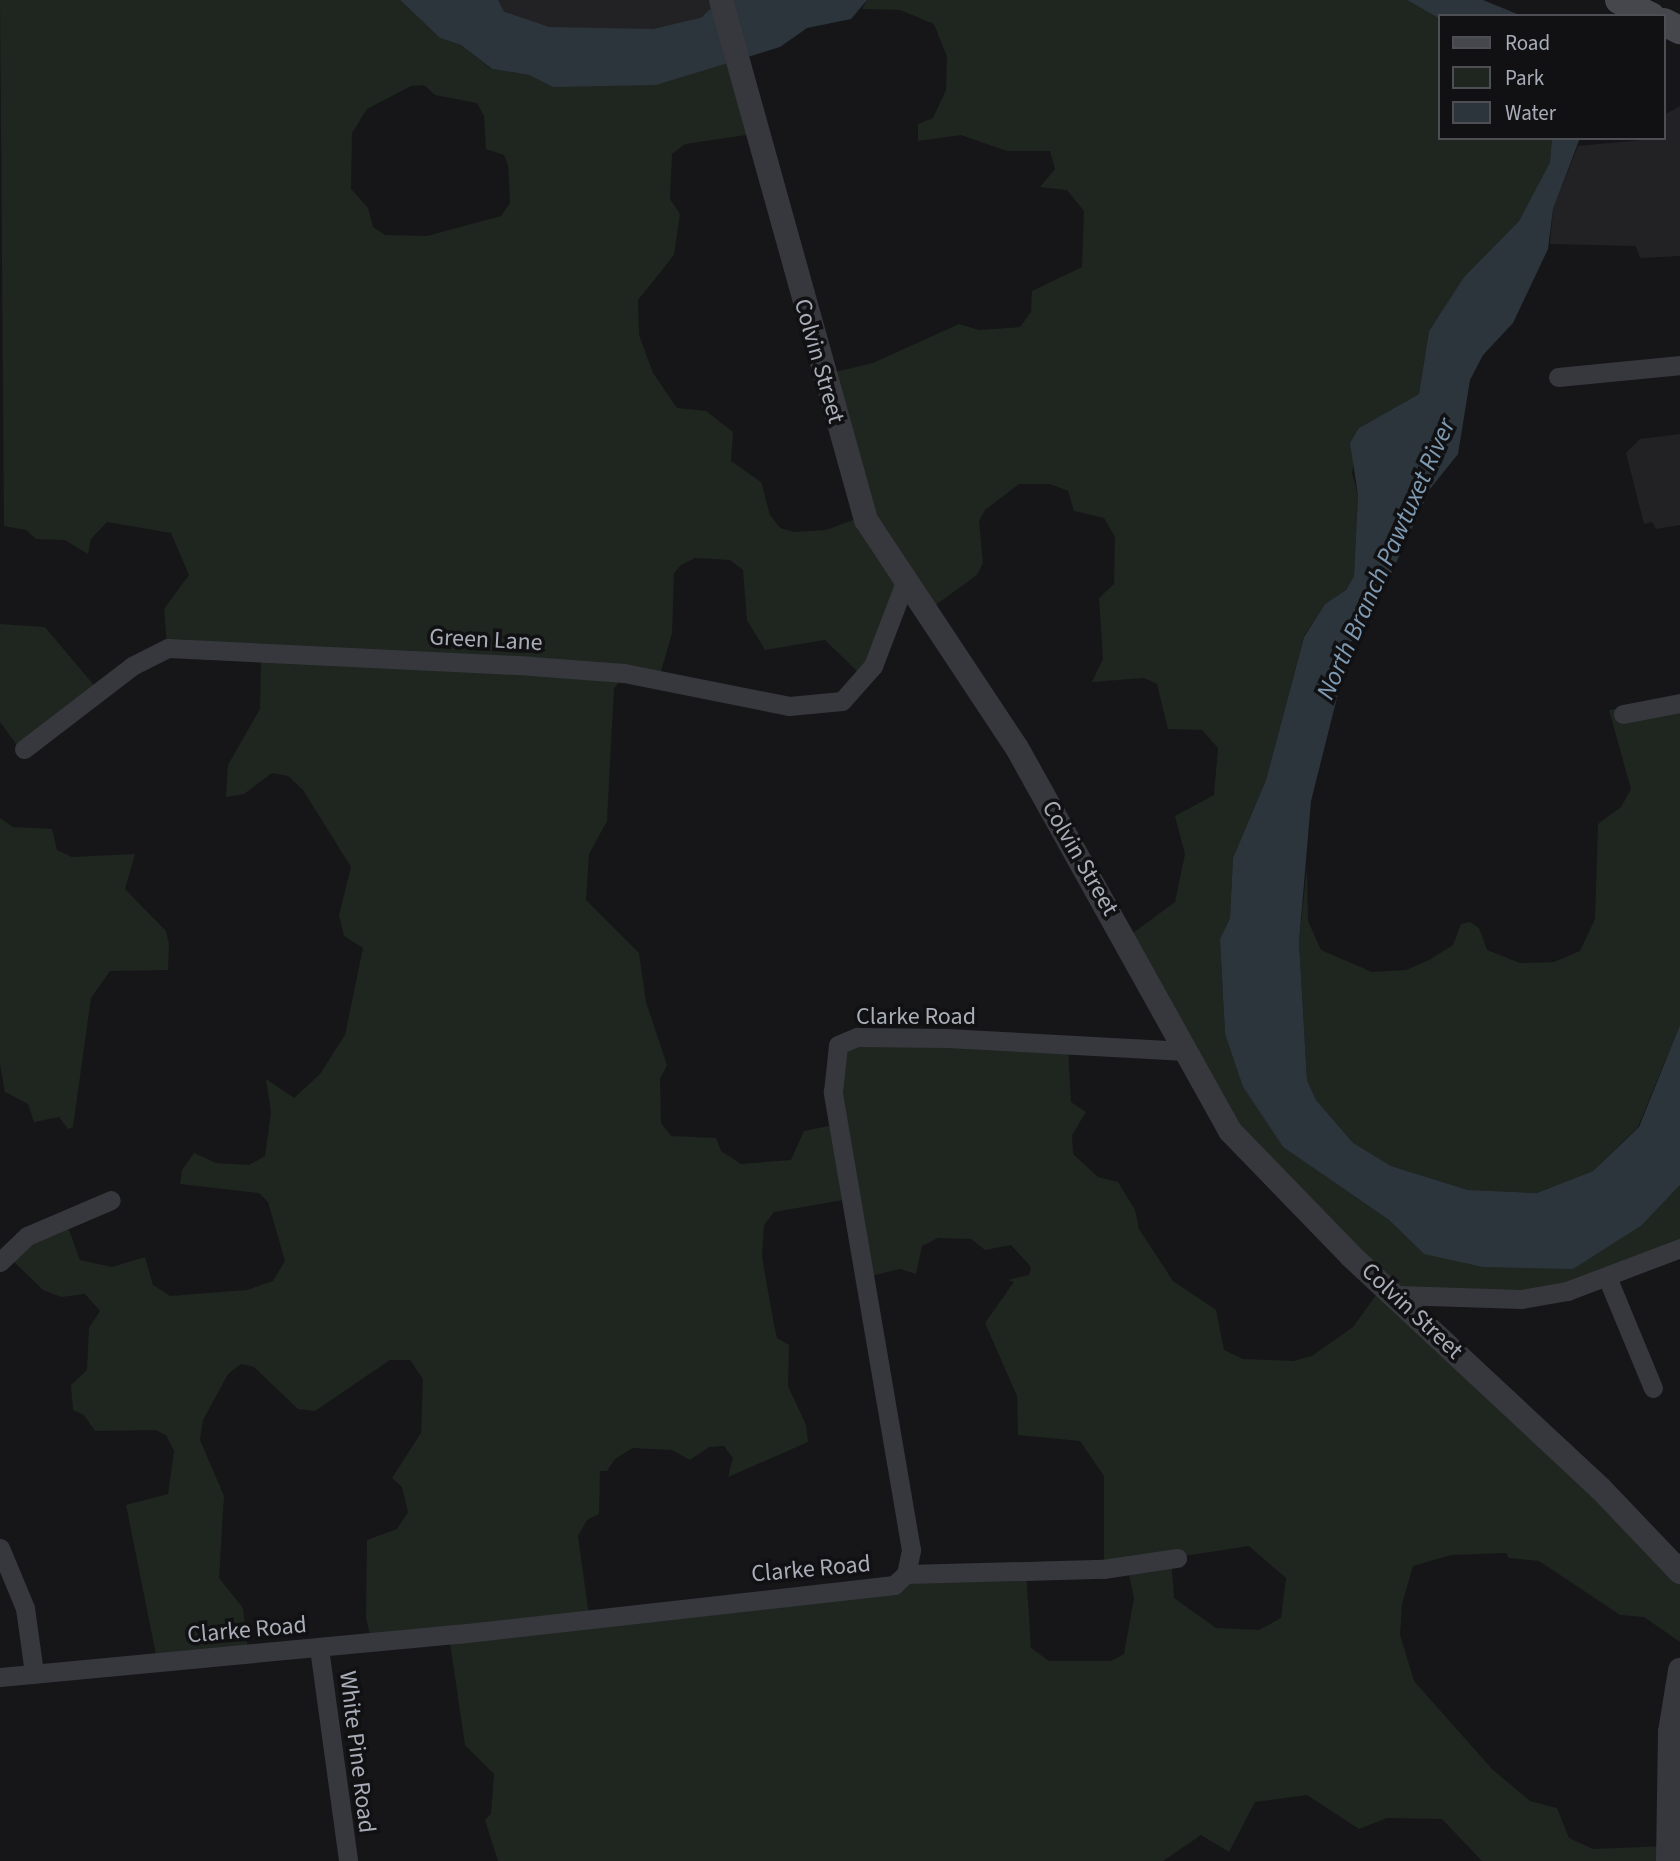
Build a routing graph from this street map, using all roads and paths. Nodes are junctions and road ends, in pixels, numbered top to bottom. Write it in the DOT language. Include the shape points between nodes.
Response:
graph roads {
  1 [pos="721,0"];
  2 [pos="1619,0"];
  3 [pos="1647,14"];
  4 [pos="1680,365"];
  5 [pos="1558,377"];
  6 [pos="904,585"];
  7 [pos="1680,704"];
  8 [pos="1623,714"];
  9 [pos="24,749"];
  10 [pos="1186,1051"];
  11 [pos="111,1200"];
  12 [pos="1680,1248"];
  13 [pos="0,1262"];
  14 [pos="1607,1277"];
  15 [pos="1398,1295"];
  16 [pos="1653,1388"];
  17 [pos="0,1548"];
  18 [pos="1177,1558"];
  19 [pos="1680,1572"];
  20 [pos="906,1574"];
  21 [pos="319,1648"];
  22 [pos="1680,1670"];
  23 [pos="34,1672"];
  24 [pos="0,1677"];
  25 [pos="348,1861"];
  26 [pos="1668,1861"];
  1 -- 6 [label="street, Colvin Street" via="850,472 866,520"];
  2 -- 3 [label="main road"];
  4 -- 5 [label="street"];
  6 -- 9 [label="street, Green Lane" via="873,666 842,701 789,706 624,673 168,648 132,666"];
  6 -- 10 [label="street, Colvin Street" via="976,680"];
  7 -- 8 [label="street"];
  10 -- 15 [label="street, Colvin Street" via="1230,1131 1352,1256"];
  10 -- 20 [label="street, Clarke Road" via="947,1038 857,1037 838,1045 833,1091 911,1550"];
  11 -- 13 [label="street" via="27,1237"];
  12 -- 14 [label="street"];
  14 -- 15 [label="street" via="1521,1299"];
  14 -- 16 [label="street"];
  15 -- 19 [label="street, Colvin Street"];
  17 -- 23 [label="street" via="25,1608"];
  18 -- 20 [label="street" via="1067,1571"];
  20 -- 21 [label="street, Clarke Road" via="894,1586 860,1592 779,1596"];
  21 -- 23 [label="street, Clarke Road"];
  21 -- 25 [label="street, White Pine Road"];
  22 -- 26 [label="street" via="1670,1732"];
  23 -- 24 [label="street, Clarke Road"];
}
